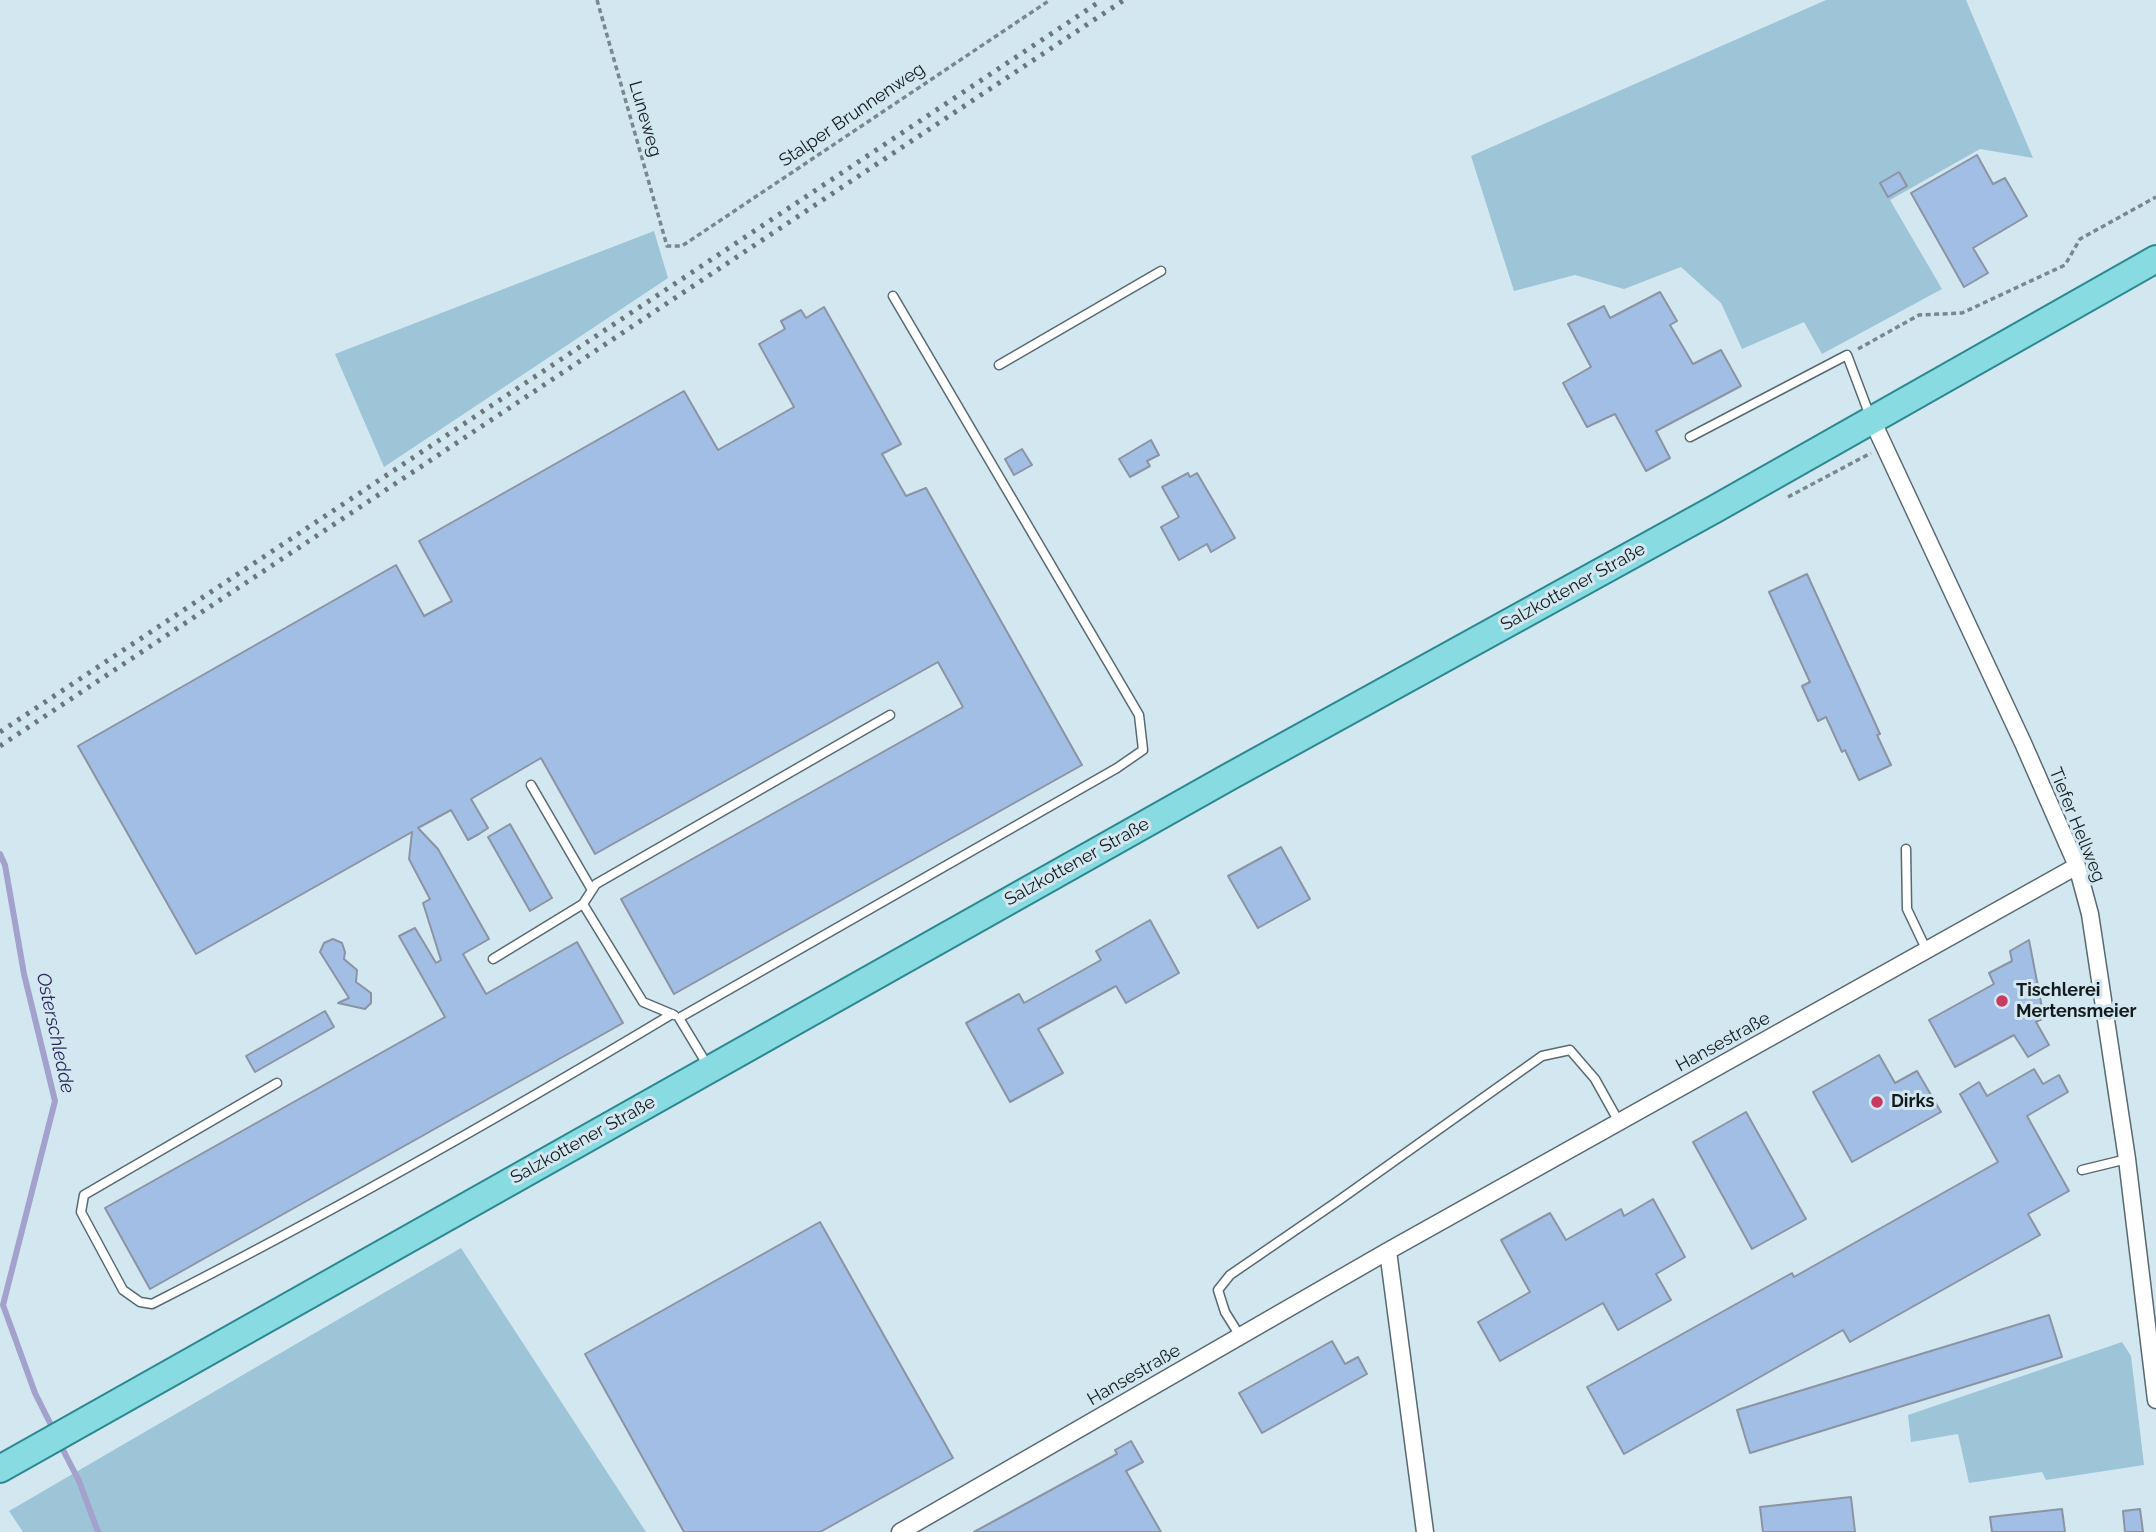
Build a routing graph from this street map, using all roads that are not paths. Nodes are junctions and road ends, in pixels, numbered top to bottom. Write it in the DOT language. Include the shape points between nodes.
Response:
graph roads {
  1 [pos="2156,259"];
  2 [pos="1161,271"];
  3 [pos="893,296"];
  4 [pos="999,365"];
  5 [pos="1872,420"];
  6 [pos="1690,437"];
  7 [pos="890,715"];
  8 [pos="531,785"];
  9 [pos="1906,849"];
  10 [pos="2077,866"];
  11 [pos="592,890"];
  12 [pos="583,904"];
  13 [pos="1927,951"];
  14 [pos="493,959"];
  15 [pos="676,1016"];
  16 [pos="709,1069"];
  17 [pos="278,1083"];
  18 [pos="1619,1122"];
  19 [pos="2127,1159"];
  20 [pos="2082,1170"];
  21 [pos="1388,1251"];
  22 [pos="1240,1336"];
  23 [pos="2156,1400"];
  24 [pos="10,1464"];
  25 [pos="900,1532"];
  26 [pos="1425,1532"];
  1 -- 5 [label="main road, Salzkottener Straße"];
  2 -- 4 [label="lane"];
  3 -- 15 [label="lane" via="1139,715 1143,750"];
  5 -- 6 [label="lane" via="1846,355"];
  5 -- 10 [label="street, Tiefer Hellweg"];
  5 -- 16 [label="main road, Salzkottener Straße"];
  7 -- 11 [label="lane"];
  8 -- 11 [label="lane"];
  9 -- 13 [label="lane" via="1908,909"];
  10 -- 13 [label="street, Hansestraße"];
  10 -- 19 [label="street, Tiefer Hellweg" via="2090,914"];
  11 -- 12 [label="lane"];
  12 -- 14 [label="lane"];
  12 -- 15 [label="lane" via="643,1002"];
  13 -- 18 [label="street, Hansestraße"];
  15 -- 16 [label="lane"];
  15 -- 17 [label="lane" via="255,1252 152,1304 140,1302 123,1290 99,1247 81,1212 84,1195"];
  16 -- 24 [label="main road, Salzkottener Straße"];
  18 -- 21 [label="street, Hansestraße"];
  18 -- 22 [label="lane" via="1595,1079 1570,1050 1542,1056 1230,1275 1218,1290"];
  19 -- 20 [label="lane"];
  19 -- 23 [label="street, Tiefer Hellweg"];
  21 -- 22 [label="street, Hansestraße"];
  21 -- 26 [label="street"];
  22 -- 25 [label="street, Hansestraße"];
}
